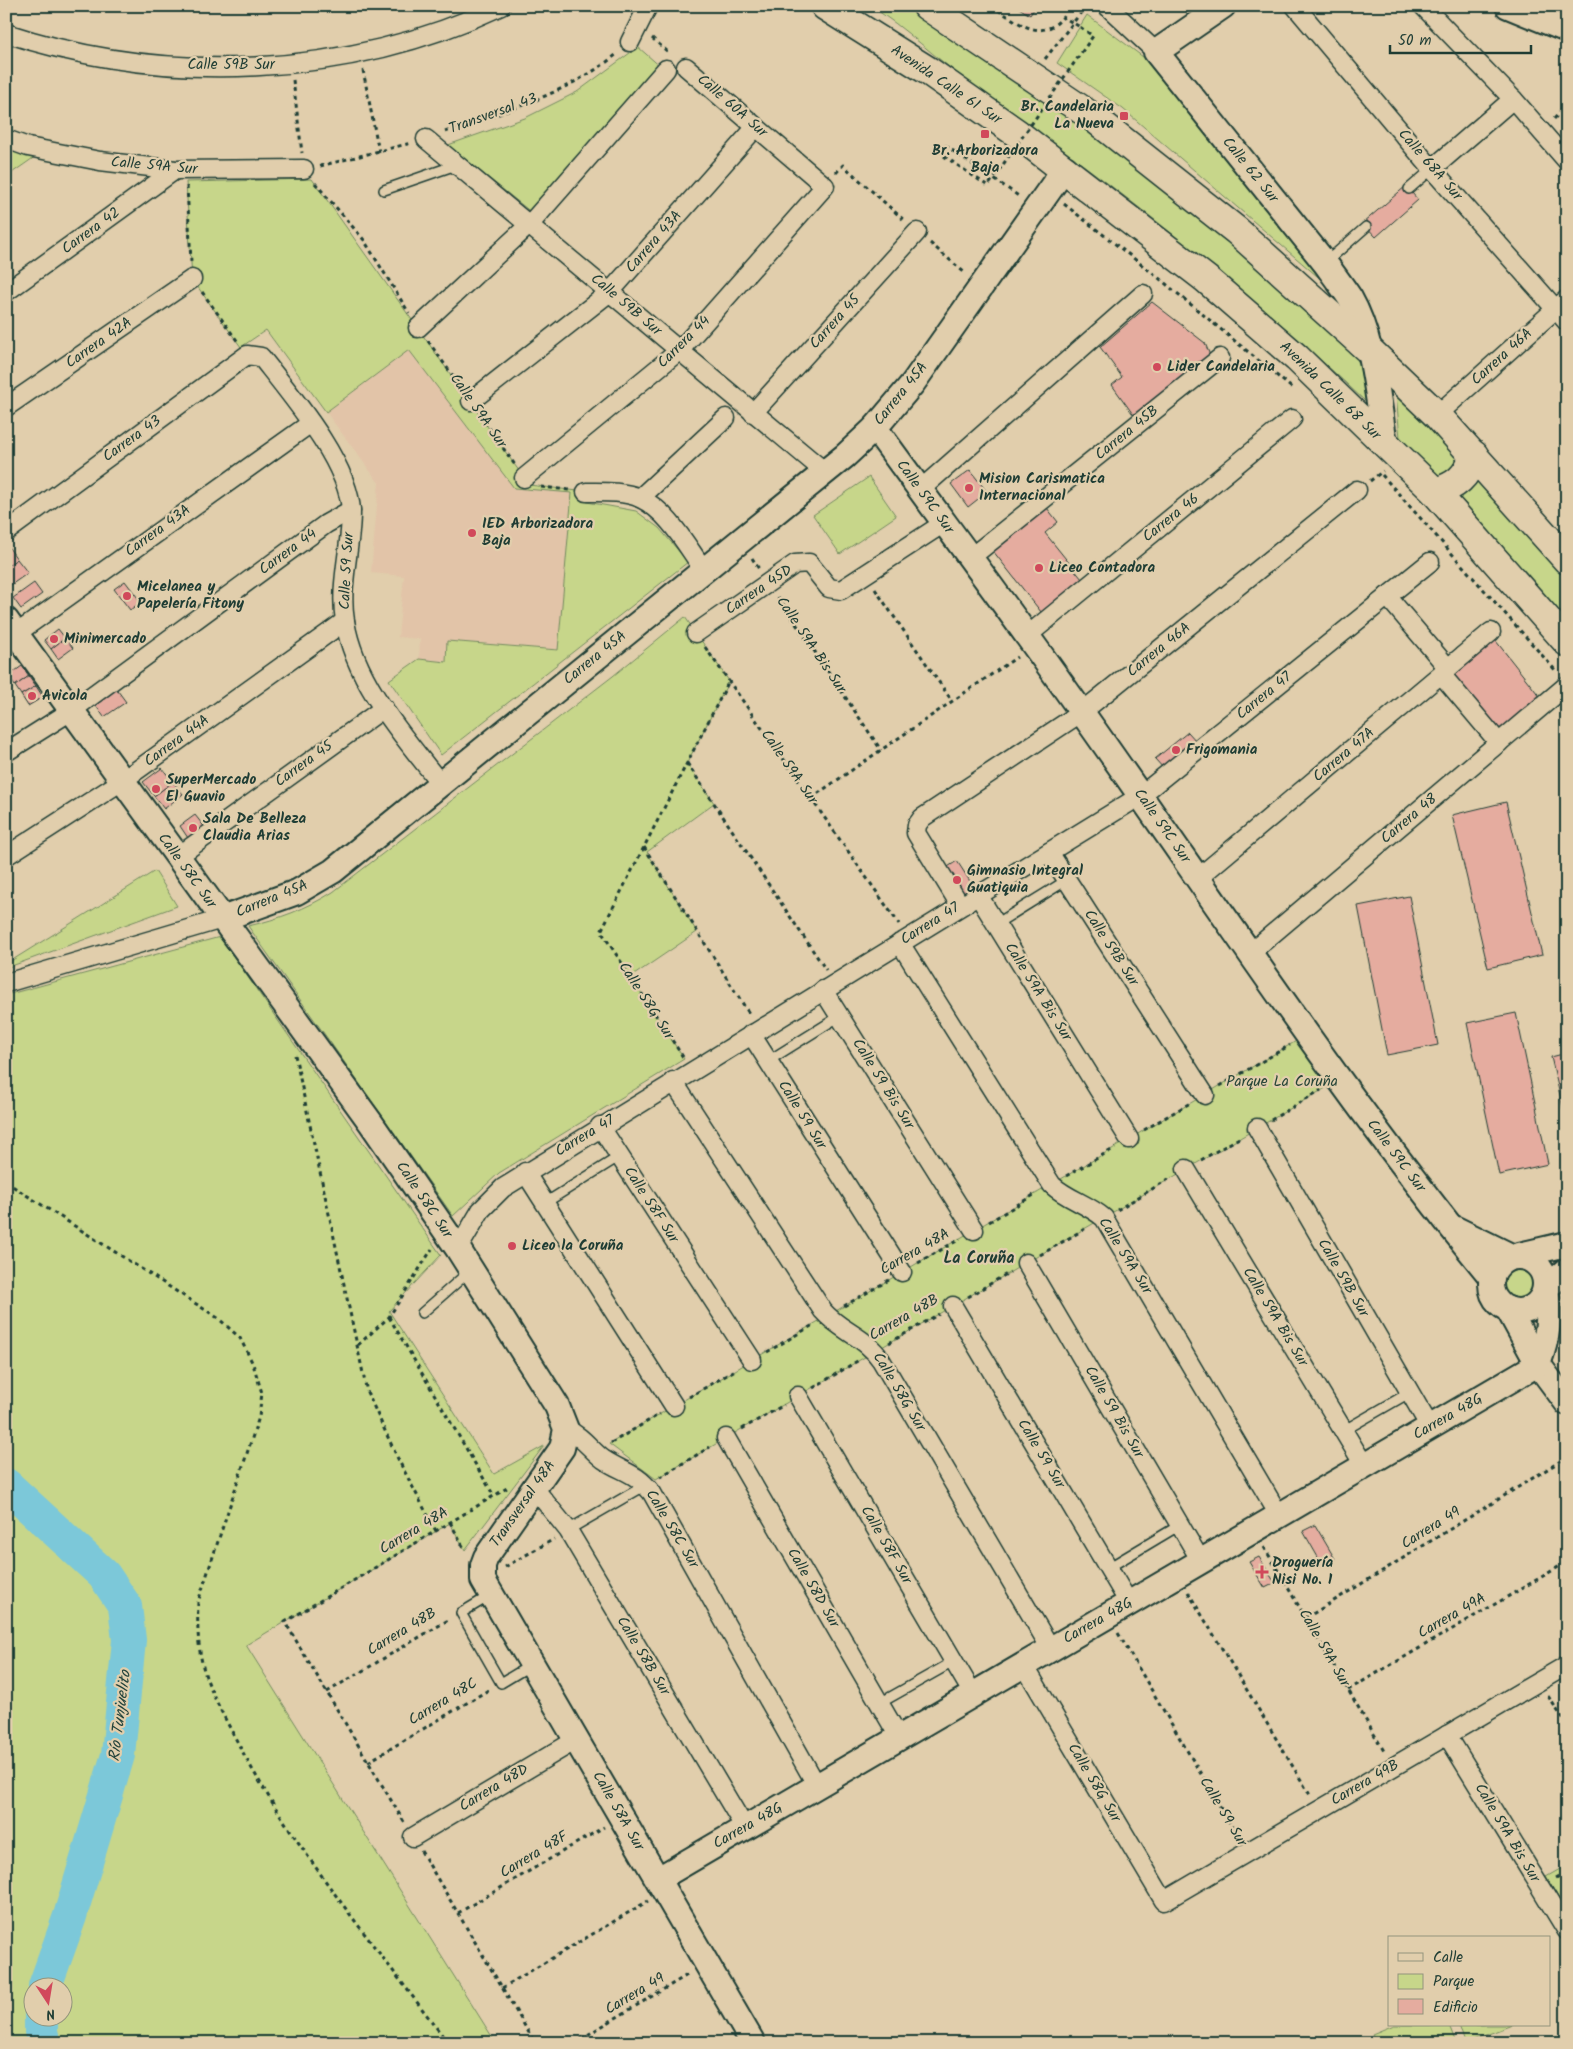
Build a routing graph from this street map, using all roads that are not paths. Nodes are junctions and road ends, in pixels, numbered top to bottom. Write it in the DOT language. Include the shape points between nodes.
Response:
graph roads {
  1 [pos="501,6"];
  2 [pos="648,6"];
  3 [pos="825,6"];
  4 [pos="927,6"];
  5 [pos="1106,6"];
  6 [pos="1223,6"];
  7 [pos="1295,6"];
  8 [pos="1423,6"];
  9 [pos="1508,6"];
  10 [pos="1567,30"];
  11 [pos="6,33"];
  12 [pos="630,42"];
  13 [pos="1156,52"];
  14 [pos="686,67"];
  15 [pos="666,69"];
  16 [pos="1513,99"];
  17 [pos="756,127"];
  18 [pos="426,138"];
  19 [pos="6,139"];
  20 [pos="1567,161"];
  21 [pos="457,165"];
  22 [pos="1065,168"];
  23 [pos="304,169"];
  24 [pos="1432,169"];
  25 [pos="175,170"];
  26 [pos="825,186"];
  27 [pos="1409,189"];
  28 [pos="384,190"];
  29 [pos="530,224"];
  30 [pos="1366,227"];
  31 [pos="917,232"];
  32 [pos="1325,263"];
  33 [pos="192,279"];
  34 [pos="6,292"];
  35 [pos="610,292"];
  36 [pos="1143,294"];
  37 [pos="1563,310"];
  38 [pos="418,328"];
  39 [pos="680,350"];
  40 [pos="1369,350"];
  41 [pos="261,357"];
  42 [pos="1220,358"];
  43 [pos="471,401"];
  44 [pos="6,407"];
  45 [pos="753,413"];
  46 [pos="1437,415"];
  47 [pos="726,418"];
  48 [pos="1292,419"];
  49 [pos="311,422"];
  50 [pos="875,428"];
  51 [pos="1474,455"];
  52 [pos="1385,461"];
  53 [pos="825,472"];
  54 [pos="524,478"];
  55 [pos="920,490"];
  56 [pos="1357,490"];
  57 [pos="586,492"];
  58 [pos="1435,492"];
  59 [pos="640,498"];
  60 [pos="351,510"];
  61 [pos="944,523"];
  62 [pos="6,532"];
  63 [pos="970,558"];
  64 [pos="1567,560"];
  65 [pos="1430,562"];
  66 [pos="704,570"];
  67 [pos="1387,596"];
  68 [pos="345,622"];
  69 [pos="10,632"];
  70 [pos="1491,632"];
  71 [pos="696,633"];
  72 [pos="1030,641"];
  73 [pos="1567,642"];
  74 [pos="1444,671"];
  75 [pos="1564,681"];
  76 [pos="384,708"];
  77 [pos="71,711"];
  78 [pos="1082,712"];
  79 [pos="1499,743"];
  80 [pos="6,752"];
  81 [pos="122,781"];
  82 [pos="440,782"];
  83 [pos="1140,796"];
  84 [pos="1049,852"];
  85 [pos="6,856"];
  86 [pos="177,857"];
  87 [pos="1198,878"];
  88 [pos="1067,880"];
  89 [pos="978,895"];
  90 [pos="960,905"];
  91 [pos="222,919"];
  92 [pos="996,924"];
  93 [pos="904,940"];
  94 [pos="1250,953"];
  95 [pos="6,983"];
  96 [pos="829,986"];
  97 [pos="840,1016"];
  98 [pos="755,1032"];
  99 [pos="768,1061"];
  100 [pos="673,1082"];
  101 [pos="1204,1095"];
  102 [pos="600,1126"];
  103 [pos="1257,1128"];
  104 [pos="1129,1140"];
  105 [pos="620,1156"];
  106 [pos="1186,1169"];
  107 [pos="525,1172"];
  108 [pos="545,1203"];
  109 [pos="1448,1225"];
  110 [pos="974,1230"];
  111 [pos="1567,1244"];
  112 [pos="458,1249"];
  113 [pos="1513,1257"];
  114 [pos="1026,1263"];
  115 [pos="471,1270"];
  116 [pos="1567,1270"];
  117 [pos="902,1272"];
  118 [pos="1492,1278"];
  119 [pos="1546,1288"];
  120 [pos="953,1306"];
  121 [pos="1508,1309"];
  122 [pos="422,1313"];
  123 [pos="752,1360"];
  124 [pos="1538,1364"];
  125 [pos="1409,1393"];
  126 [pos="798,1396"];
  127 [pos="1567,1403"];
  128 [pos="674,1406"];
  129 [pos="1430,1427"];
  130 [pos="566,1429"];
  131 [pos="1343,1431"];
  132 [pos="726,1438"];
  133 [pos="1364,1465"];
  134 [pos="646,1485"];
  135 [pos="534,1488"];
  136 [pos="1279,1515"];
  137 [pos="1180,1525"];
  138 [pos="568,1530"];
  139 [pos="1201,1561"];
  140 [pos="1108,1568"];
  141 [pos="487,1588"];
  142 [pos="1129,1603"];
  143 [pos="1051,1649"];
  144 [pos="954,1662"];
  145 [pos="532,1664"];
  146 [pos="1024,1665"];
  147 [pos="1567,1665"];
  148 [pos="973,1694"];
  149 [pos="880,1703"];
  150 [pos="1447,1735"];
  151 [pos="900,1738"];
  152 [pos="576,1740"];
  153 [pos="817,1786"];
  154 [pos="745,1828"];
  155 [pos="413,1837"];
  156 [pos="661,1885"];
  157 [pos="1164,1901"];
  158 [pos="1567,1931"];
  159 [pos="753,2043"];
  1 -- 11 [label="street, Calle 59B Sur" via="408,43 360,55 291,64 202,67 152,64 50,46"];
  2 -- 12 [label="street"];
  3 -- 22 [label="main road, Avenida Calle 61 Sur" via="941,80"];
  4 -- 40 [label="main road" via="1094,118 1237,231"];
  5 -- 13 [label="street, Calle 62 Sur"];
  6 -- 13 [label="street"];
  7 -- 24 [label="street, Calle 68A Sur"];
  8 -- 16 [label="street"];
  9 -- 10 [label="street"];
  13 -- 32 [label="street, Calle 62 Sur"];
  14 -- 17 [label="street, Calle 60A Sur"];
  15 -- 29 [label="street"];
  16 -- 20 [label="street"];
  16 -- 24 [label="street"];
  17 -- 26 [label="street, Calle 60A Sur"];
  17 -- 35 [label="street, Carrera 43A"];
  18 -- 21 [label="street, Calle 59B Sur"];
  19 -- 25 [label="street, Calle 59A Sur" via="28,147 91,159"];
  21 -- 28 [label="lane"];
  21 -- 29 [label="street, Calle 59B Sur"];
  22 -- 50 [label="street, Carrera 45A" via="913,383"];
  22 -- 52 [label="main road, Avenida Calle 68 Sur" via="1182,260 1297,358"];
  23 -- 25 [label="street, Calle 59A Sur"];
  24 -- 27 [label="lane"];
  24 -- 37 [label="street, Calle 68A Sur"];
  25 -- 34 [label="street, Carrera 42"];
  26 -- 39 [label="street, Carrera 44"];
  29 -- 35 [label="street, Calle 59B Sur"];
  29 -- 38 [label="street"];
  30 -- 32 [label="lane"];
  31 -- 45 [label="street, Carrera 45"];
  32 -- 40 [label="street, Calle 62 Sur" via="1350,298"];
  33 -- 44 [label="street, Carrera 42A"];
  35 -- 39 [label="street, Calle 59B Sur"];
  35 -- 43 [label="street, Carrera 43A"];
  36 -- 55 [label="street"];
  37 -- 46 [label="street, Carrera 46A"];
  39 -- 45 [label="street, Calle 59B Sur"];
  39 -- 54 [label="street, Carrera 44"];
  40 -- 46 [label="main road"];
  40 -- 52 [label="street, Calle 62 Sur"];
  41 -- 49 [label="street, Calle 59 Sur"];
  41 -- 62 [label="street, Carrera 43" via="247,355"];
  42 -- 63 [label="street, Carrera 45B"];
  45 -- 53 [label="street, Calle 59B Sur"];
  46 -- 51 [label="main road"];
  47 -- 59 [label="street"];
  48 -- 72 [label="street, Carrera 46"];
  49 -- 60 [label="street, Calle 59 Sur" via="343,482"];
  49 -- 69 [label="street, Carrera 43A"];
  50 -- 53 [label="street, Carrera 45A"];
  50 -- 55 [label="street, Calle 59C Sur"];
  51 -- 58 [label="main road" via="1470,469 1461,480"];
  51 -- 64 [label="main road"];
  52 -- 58 [label="main road, Avenida Calle 68 Sur"];
  53 -- 66 [label="street, Carrera 45A"];
  55 -- 61 [label="street, Calle 59C Sur"];
  56 -- 78 [label="street, Carrera 46A"];
  57 -- 59 [label="street" via="610,492"];
  58 -- 73 [label="main road, Avenida Calle 68 Sur"];
  59 -- 66 [label="street" via="664,515"];
  60 -- 68 [label="street, Calle 59 Sur" via="343,592"];
  60 -- 77 [label="street, Carrera 44" via="326,524"];
  61 -- 63 [label="street, Calle 59C Sur"];
  61 -- 71 [label="street, Carrera 45D" via="841,590 829,588 809,563 796,564"];
  63 -- 72 [label="street, Calle 59C Sur"];
  65 -- 67 [label="street, Carrera 47"];
  66 -- 82 [label="street, Carrera 45A"];
  67 -- 74 [label="street"];
  67 -- 83 [label="street, Carrera 47"];
  68 -- 76 [label="street, Calle 59 Sur" via="358,661"];
  68 -- 81 [label="street, Carrera 44A"];
  69 -- 77 [label="street, Calle 58C Sur"];
  70 -- 74 [label="street, Carrera 47A"];
  72 -- 78 [label="street, Calle 59C Sur"];
  74 -- 79 [label="street"];
  74 -- 87 [label="street, Carrera 47A"];
  75 -- 79 [label="street, Carrera 48"];
  76 -- 82 [label="street, Calle 59 Sur"];
  76 -- 86 [label="street, Carrera 45"];
  77 -- 80 [label="street, Carrera 44"];
  77 -- 81 [label="street, Calle 58C Sur"];
  78 -- 83 [label="street, Calle 59C Sur"];
  78 -- 90 [label="street, Carrera 46A" via="922,818 917,825 916,833"];
  79 -- 94 [label="street, Carrera 48"];
  81 -- 85 [label="street, Carrera 44A"];
  81 -- 86 [label="street, Calle 58C Sur"];
  82 -- 91 [label="street, Carrera 45A" via="333,871 297,892"];
  83 -- 84 [label="street, Carrera 47"];
  83 -- 87 [label="street, Calle 59C Sur"];
  84 -- 88 [label="street, Calle 59B Sur"];
  84 -- 89 [label="street, Carrera 47"];
  86 -- 91 [label="street, Calle 58C Sur"];
  87 -- 94 [label="street, Calle 59C Sur"];
  88 -- 92 [label="lane"];
  88 -- 101 [label="street, Calle 59B Sur"];
  89 -- 90 [label="street, Carrera 47"];
  89 -- 92 [label="street, Calle 59A Bis Sur"];
  90 -- 93 [label="street, Carrera 47"];
  91 -- 95 [label="street, Carrera 45A"];
  91 -- 112 [label="street, Calle 58C Sur" via="371,1123"];
  92 -- 104 [label="street, Calle 59A Bis Sur"];
  93 -- 96 [label="street, Carrera 47"];
  93 -- 136 [label="street, Calle 59A Sur" via="1052,1185 1094,1208 1104,1218"];
  94 -- 109 [label="street, Calle 59C Sur" via="1339,1080"];
  96 -- 97 [label="street, Calle 59 Bis Sur"];
  96 -- 98 [label="street, Carrera 47"];
  97 -- 99 [label="lane"];
  97 -- 110 [label="street, Calle 59 Bis Sur"];
  98 -- 99 [label="street, Calle 59 Sur"];
  98 -- 100 [label="street, Carrera 47"];
  99 -- 117 [label="street, Calle 59 Sur"];
  100 -- 102 [label="street, Carrera 47"];
  100 -- 143 [label="street, Calle 58G Sur" via="827,1316 875,1351"];
  102 -- 105 [label="street, Calle 58F Sur"];
  102 -- 107 [label="street, Carrera 47"];
  103 -- 125 [label="street, Calle 59B Sur"];
  105 -- 108 [label="lane"];
  105 -- 123 [label="street, Calle 58F Sur"];
  106 -- 131 [label="street, Calle 59A Bis Sur"];
  107 -- 108 [label="street"];
  107 -- 112 [label="street, Carrera 47" via="481,1210"];
  108 -- 128 [label="street"];
  109 -- 113 [label="street, Calle 59C Sur"];
  109 -- 118 [label="street, Calle 59C Sur"];
  111 -- 113 [label="street"];
  112 -- 115 [label="street, Calle 58C Sur"];
  113 -- 118 [label="street" via="1500,1263"];
  113 -- 119 [label="street" via="1527,1258 1539,1266"];
  114 -- 137 [label="street, Calle 59 Bis Sur"];
  115 -- 122 [label="lane"];
  115 -- 130 [label="street, Calle 58C Sur" via="548,1392"];
  116 -- 119 [label="street"];
  118 -- 121 [label="street" via="1495,1298"];
  119 -- 121 [label="street" via="1542,1298 1530,1309"];
  119 -- 124 [label="street" via="1549,1327"];
  120 -- 140 [label="street, Calle 59 Sur"];
  121 -- 124 [label="street"];
  124 -- 127 [label="street"];
  124 -- 129 [label="street, Carrera 48G"];
  125 -- 129 [label="street, Calle 59B Sur"];
  125 -- 131 [label="lane"];
  126 -- 144 [label="street, Calle 58F Sur"];
  129 -- 133 [label="street, Carrera 48G"];
  130 -- 134 [label="street, Calle 58C Sur" via="582,1438 606,1461 630,1472"];
  130 -- 135 [label="street, Transversal 48A" via="562,1448"];
  131 -- 133 [label="street, Calle 59A Bis Sur"];
  132 -- 149 [label="street, Calle 58D Sur"];
  133 -- 136 [label="street, Carrera 48G"];
  134 -- 138 [label="lane"];
  134 -- 153 [label="street, Calle 58C Sur"];
  135 -- 138 [label="street, Calle 58B Sur"];
  135 -- 141 [label="street, Transversal 48A" via="486,1557 483,1565"];
  136 -- 139 [label="street, Carrera 48G"];
  137 -- 139 [label="street, Calle 59 Bis Sur"];
  137 -- 140 [label="lane"];
  138 -- 154 [label="street, Calle 58B Sur"];
  139 -- 142 [label="street, Carrera 48G"];
  140 -- 142 [label="street, Calle 59 Sur"];
  141 -- 145 [label="street, Calle 58A Sur"];
  141 -- 145 [label="lane, Carrera 48C" via="461,1613 501,1683"];
  142 -- 143 [label="street, Carrera 48G"];
  143 -- 146 [label="street, Carrera 48G"];
  144 -- 148 [label="street, Calle 58F Sur"];
  144 -- 149 [label="lane"];
  145 -- 152 [label="street, Calle 58A Sur"];
  146 -- 148 [label="street, Carrera 48G"];
  146 -- 157 [label="street, Calle 58G Sur"];
  147 -- 150 [label="street, Carrera 49B"];
  148 -- 151 [label="street, Carrera 48G"];
  149 -- 151 [label="street, Calle 58D Sur"];
  150 -- 157 [label="street, Carrera 49B"];
  150 -- 158 [label="street, Calle 59A Bis Sur"];
  151 -- 153 [label="street, Carrera 48G"];
  152 -- 155 [label="street, Carrera 48D"];
  152 -- 156 [label="street, Calle 58A Sur"];
  153 -- 154 [label="street, Carrera 48G"];
  154 -- 156 [label="street, Carrera 48G"];
  156 -- 159 [label="street, Calle 58A Sur"];
}
